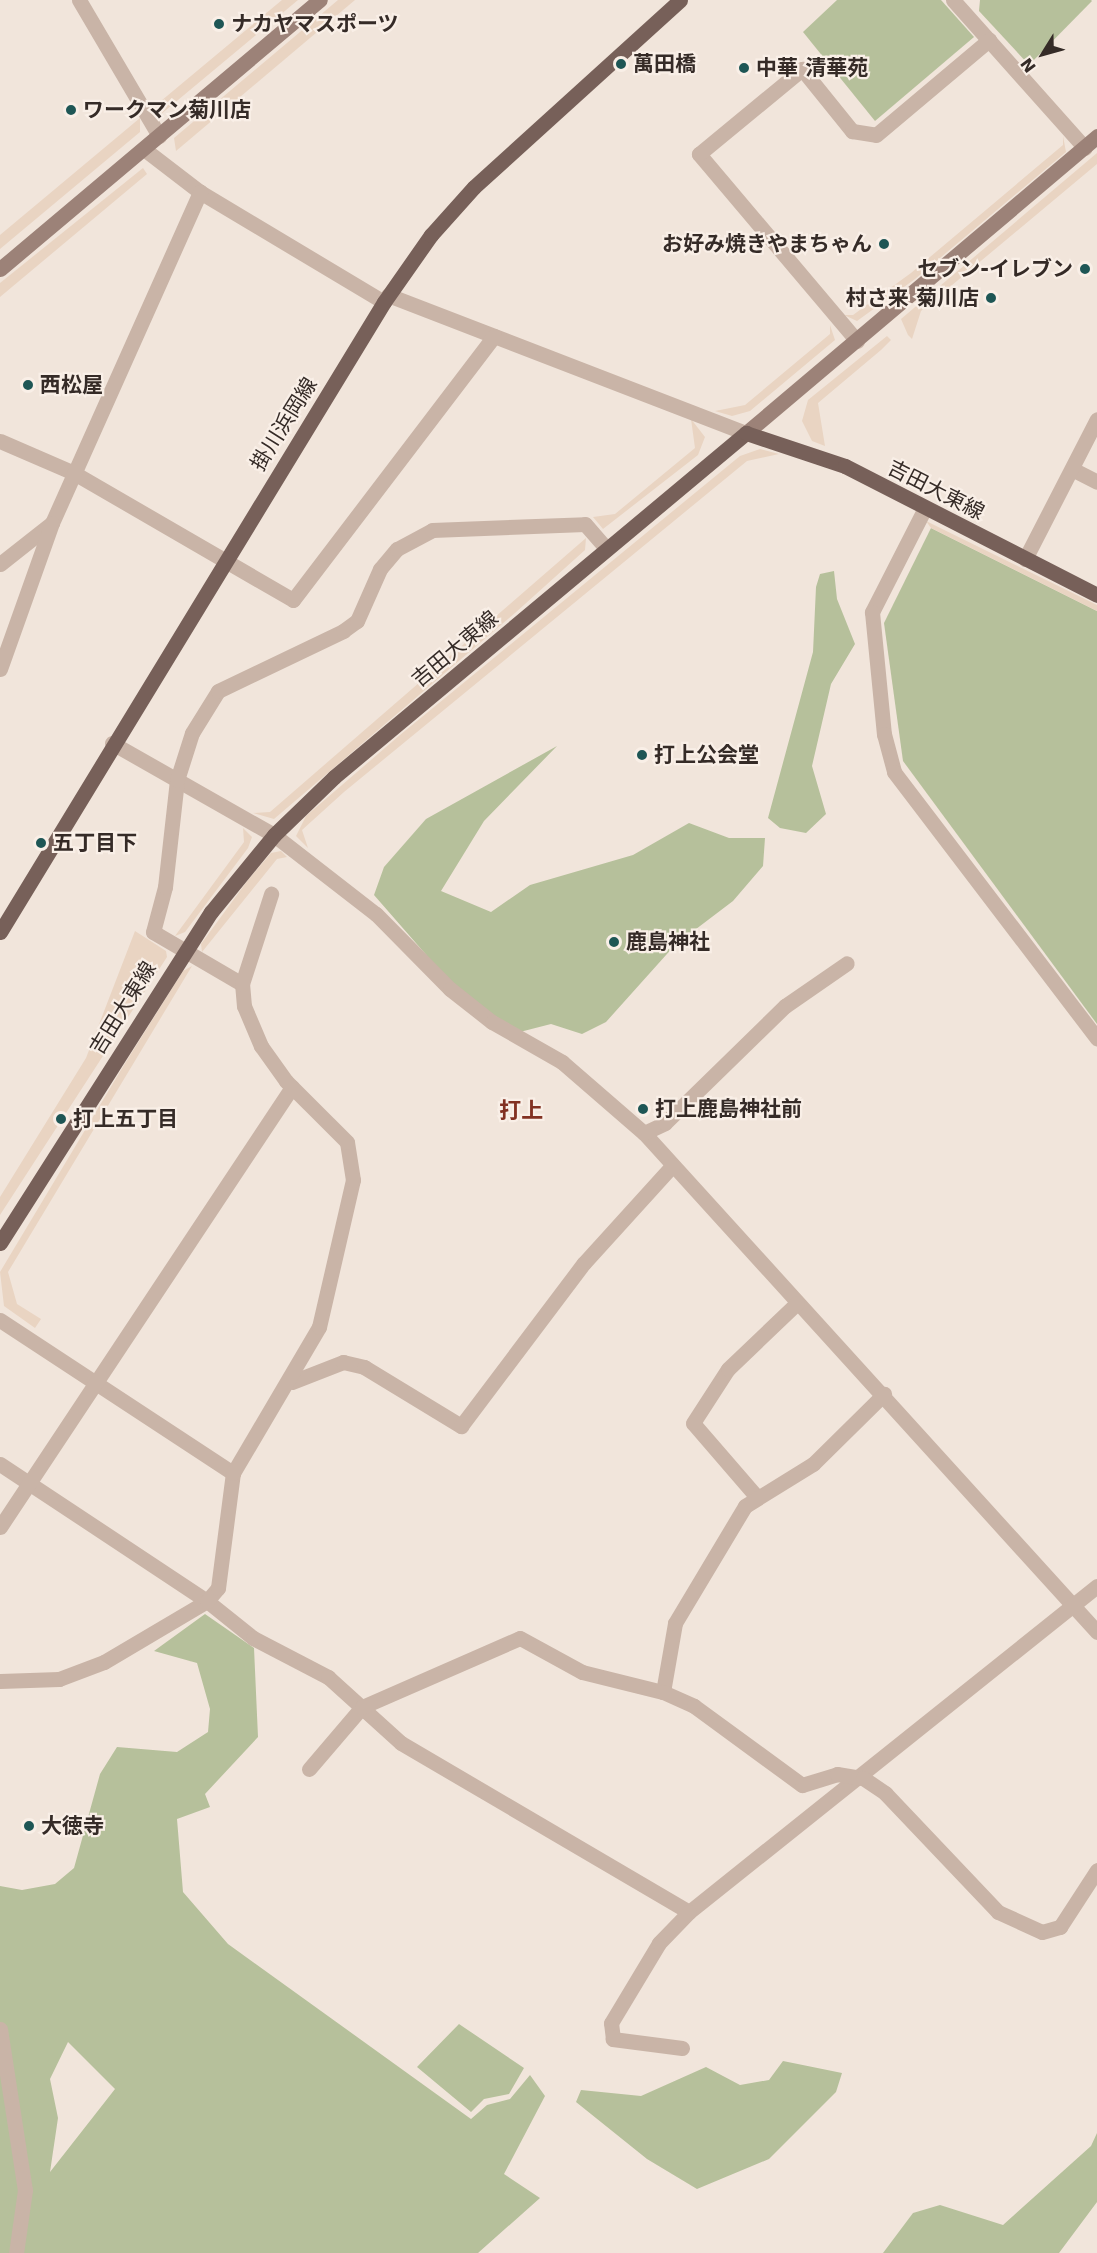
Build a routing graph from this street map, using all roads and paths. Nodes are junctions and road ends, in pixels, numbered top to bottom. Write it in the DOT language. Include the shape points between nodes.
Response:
graph roads {
  1 [pos="79,0"];
  2 [pos="320,0"];
  3 [pos="681,0"];
  4 [pos="955,1"];
  5 [pos="989,40"];
  6 [pos="159,136"];
  7 [pos="1097,136"];
  8 [pos="1085,148"];
  9 [pos="144,149"];
  10 [pos="200,192"];
  11 [pos="0,269"];
  12 [pos="386,299"];
  13 [pos="494,336"];
  14 [pos="857,342"];
  15 [pos="1097,419"];
  16 [pos="746,433"];
  17 [pos="0,441"];
  18 [pos="1072,469"];
  19 [pos="74,473"];
  20 [pos="1097,482"];
  21 [pos="925,508"];
  22 [pos="52,523"];
  23 [pos="607,549"];
  24 [pos="226,559"];
  25 [pos="1024,559"];
  26 [pos="0,564"];
  27 [pos="1097,595"];
  28 [pos="0,669"];
  29 [pos="112,743"];
  30 [pos="177,780"];
  31 [pos="274,834"];
  32 [pos="272,894"];
  33 [pos="0,932"];
  34 [pos="183,952"];
  35 [pos="847,963"];
  36 [pos="242,984"];
  37 [pos="1097,1038"];
  38 [pos="292,1087"];
  39 [pos="644,1133"];
  40 [pos="673,1165"];
  41 [pos="0,1243"];
  42 [pos="797,1303"];
  43 [pos="0,1320"];
  44 [pos="98,1381"];
  45 [pos="292,1382"];
  46 [pos="884,1394"];
  47 [pos="0,1464"];
  48 [pos="233,1473"];
  49 [pos="29,1484"];
  50 [pos="756,1496"];
  51 [pos="0,1527"];
  52 [pos="1097,1586"];
  53 [pos="207,1601"];
  54 [pos="1075,1606"];
  55 [pos="1097,1632"];
  56 [pos="0,1681"];
  57 [pos="663,1692"];
  58 [pos="362,1707"];
  59 [pos="309,1769"];
  60 [pos="863,1778"];
  61 [pos="1097,1870"];
  62 [pos="689,1912"];
  63 [pos="0,2029"];
  64 [pos="682,2048"];
  65 [pos="16,2253"];
  1 -- 6 [label="street"];
  2 -- 6 [label="street"];
  3 -- 12 [label="main road, 掛川浜岡線" via="474,188"];
  4 -- 5 [label="street"];
  5 -- 8 [label="street"];
  5 -- 14 [label="street" via="876,135 852,131 802,69 699,154"];
  6 -- 9 [label="street"];
  7 -- 8 [label="street"];
  8 -- 14 [label="street"];
  9 -- 10 [label="street"];
  9 -- 11 [label="street"];
  10 -- 12 [label="street"];
  10 -- 19 [label="street"];
  12 -- 13 [label="street"];
  12 -- 24 [label="main road, 掛川浜岡線"];
  13 -- 16 [label="street"];
  13 -- 24 [label="street" via="293,600"];
  14 -- 16 [label="street"];
  15 -- 18 [label="street"];
  16 -- 21 [label="main road, 吉田大東線" via="845,466"];
  16 -- 23 [label="main road, 吉田大東線"];
  17 -- 19 [label="street"];
  18 -- 20 [label="street"];
  18 -- 25 [label="street"];
  19 -- 22 [label="street"];
  19 -- 24 [label="street"];
  21 -- 25 [label="main road, 吉田大東線"];
  21 -- 37 [label="street" via="872,612 884,734 894,772"];
  22 -- 26 [label="street"];
  22 -- 28 [label="street"];
  23 -- 30 [label="street" via="585,524 574,523 432,530 396,549 380,569 357,621 218,691 192,733"];
  23 -- 31 [label="main road, 吉田大東線" via="334,777"];
  24 -- 29 [label="main road, 掛川浜岡線"];
  25 -- 27 [label="main road, 吉田大東線"];
  29 -- 30 [label="street"];
  29 -- 33 [label="main road, 掛川浜岡線"];
  30 -- 31 [label="street"];
  30 -- 34 [label="street" via="165,887 153,932"];
  31 -- 34 [label="main road, 吉田大東線"];
  31 -- 39 [label="street" via="376,914 457,995 492,1022 562,1062"];
  32 -- 36 [label="street"];
  34 -- 36 [label="street"];
  34 -- 41 [label="main road, 吉田大東線"];
  35 -- 39 [label="street" via="785,1006 665,1123"];
  36 -- 38 [label="street" via="261,1046"];
  38 -- 44 [label="street"];
  38 -- 45 [label="street" via="347,1142 353,1180 319,1327"];
  39 -- 40 [label="street"];
  40 -- 42 [label="street"];
  40 -- 45 [label="street" via="584,1263 461,1426 364,1367 343,1362"];
  42 -- 46 [label="street"];
  42 -- 50 [label="street" via="728,1369 693,1423"];
  43 -- 44 [label="street"];
  44 -- 48 [label="street"];
  44 -- 49 [label="street"];
  45 -- 48 [label="street"];
  46 -- 50 [label="street" via="813,1464"];
  46 -- 54 [label="street"];
  47 -- 49 [label="street"];
  48 -- 53 [label="street" via="218,1588"];
  49 -- 51 [label="street"];
  49 -- 53 [label="street"];
  50 -- 57 [label="street" via="675,1623"];
  52 -- 54 [label="street"];
  53 -- 56 [label="street" via="104,1662 58,1679"];
  53 -- 58 [label="street" via="253,1638 328,1677"];
  54 -- 55 [label="street"];
  54 -- 60 [label="street"];
  57 -- 58 [label="street" via="582,1672 520,1638"];
  57 -- 60 [label="street" via="750,1743 802,1785 837,1774"];
  58 -- 59 [label="street"];
  58 -- 62 [label="street" via="402,1743"];
  60 -- 61 [label="street" via="885,1792 998,1911 1042,1932 1060,1928"];
  60 -- 62 [label="street"];
  62 -- 64 [label="street" via="659,1943 611,2023 613,2039"];
  63 -- 65 [label="street" via="25,2190"];
}
